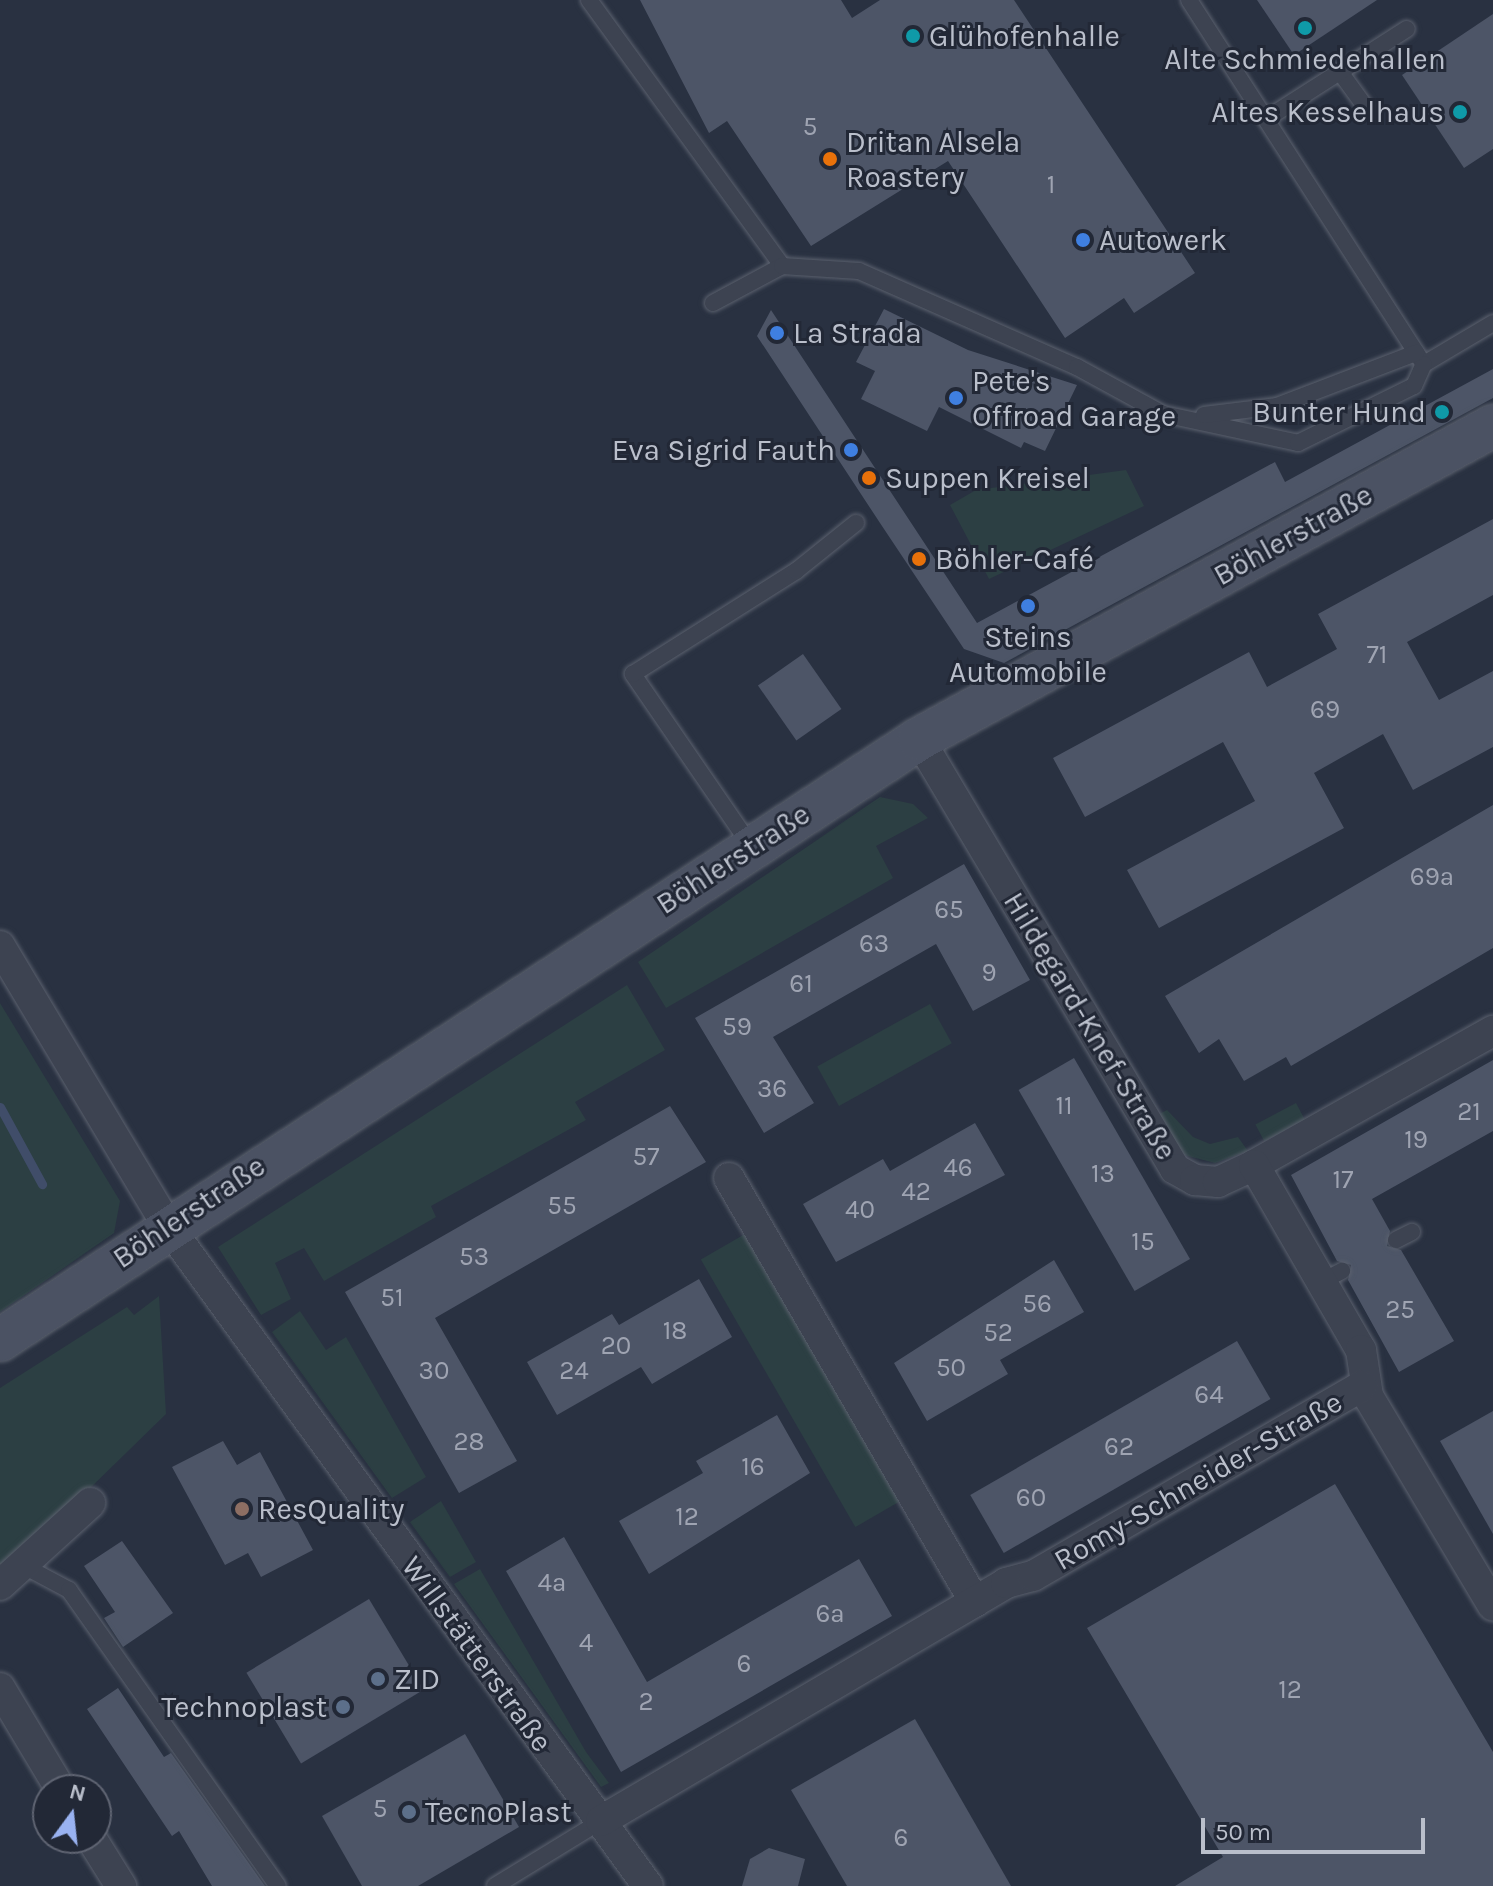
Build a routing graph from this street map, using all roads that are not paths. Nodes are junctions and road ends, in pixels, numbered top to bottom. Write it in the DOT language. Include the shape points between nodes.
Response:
graph roads {
  1 [pos="589,0"];
  2 [pos="1189,0"];
  3 [pos="1407,29"];
  4 [pos="1340,72"];
  5 [pos="1364,105"];
  6 [pos="1266,119"];
  7 [pos="782,266"];
  8 [pos="713,303"];
  9 [pos="1493,323"];
  10 [pos="1420,358"];
  11 [pos="1163,414"];
  12 [pos="1493,426"];
  13 [pos="856,523"];
  14 [pos="919,739"];
  15 [pos="752,848"];
  16 [pos="0,946"];
  17 [pos="1493,1031"];
  18 [pos="1254,1165"];
  19 [pos="729,1178"];
  20 [pos="167,1225"];
  21 [pos="1412,1232"];
  22 [pos="1396,1240"];
  23 [pos="0,1340"];
  24 [pos="1362,1386"];
  25 [pos="90,1503"];
  26 [pos="11,1575"];
  27 [pos="975,1602"];
  28 [pos="1493,1606"];
  29 [pos="0,1688"];
  30 [pos="51,1774"];
  31 [pos="601,1821"];
  32 [pos="101,1854"];
  33 [pos="121,1886"];
  34 [pos="278,1886"];
  35 [pos="495,1886"];
  36 [pos="648,1886"];
  1 -- 7 [label="lane"];
  2 -- 6 [label="lane"];
  3 -- 4 [label="lane"];
  4 -- 5 [label="lane"];
  4 -- 6 [label="lane"];
  6 -- 10 [label="lane"];
  7 -- 8 [label="lane"];
  7 -- 11 [label="lane" via="859,271 1077,367"];
  9 -- 10 [label="lane"];
  10 -- 11 [label="lane" via="1234,416"];
  10 -- 11 [label="lane" via="1414,386 1298,443"];
  12 -- 14 [label="street, Böhlerstraße"];
  13 -- 15 [label="lane" via="796,571 633,674"];
  14 -- 15 [label="street, Böhlerstraße"];
  14 -- 18 [label="street, Hildegard-Knef-Straße" via="1175,1169 1218,1182"];
  15 -- 20 [label="street, Böhlerstraße"];
  16 -- 20 [label="street, Willstätterstraße"];
  17 -- 18 [label="street, Hildegard-Knef-Straße"];
  18 -- 24 [label="street" via="1332,1276 1361,1350"];
  19 -- 27 [label="street"];
  20 -- 23 [label="street, Böhlerstraße"];
  20 -- 31 [label="street, Willstätterstraße"];
  21 -- 22 [label="lane"];
  24 -- 27 [label="street, Romy-Schneider-Straße" via="1033,1576"];
  24 -- 28 [label="street, Romy-Schneider-Straße"];
  25 -- 26 [label="street"];
  26 -- 34 [label="lane" via="69,1590"];
  27 -- 31 [label="street, Romy-Schneider-Straße"];
  29 -- 30 [label="street"];
  31 -- 35 [label="lane"];
  31 -- 36 [label="street, Willstätterstraße"];
  32 -- 33 [label="street"];
}
